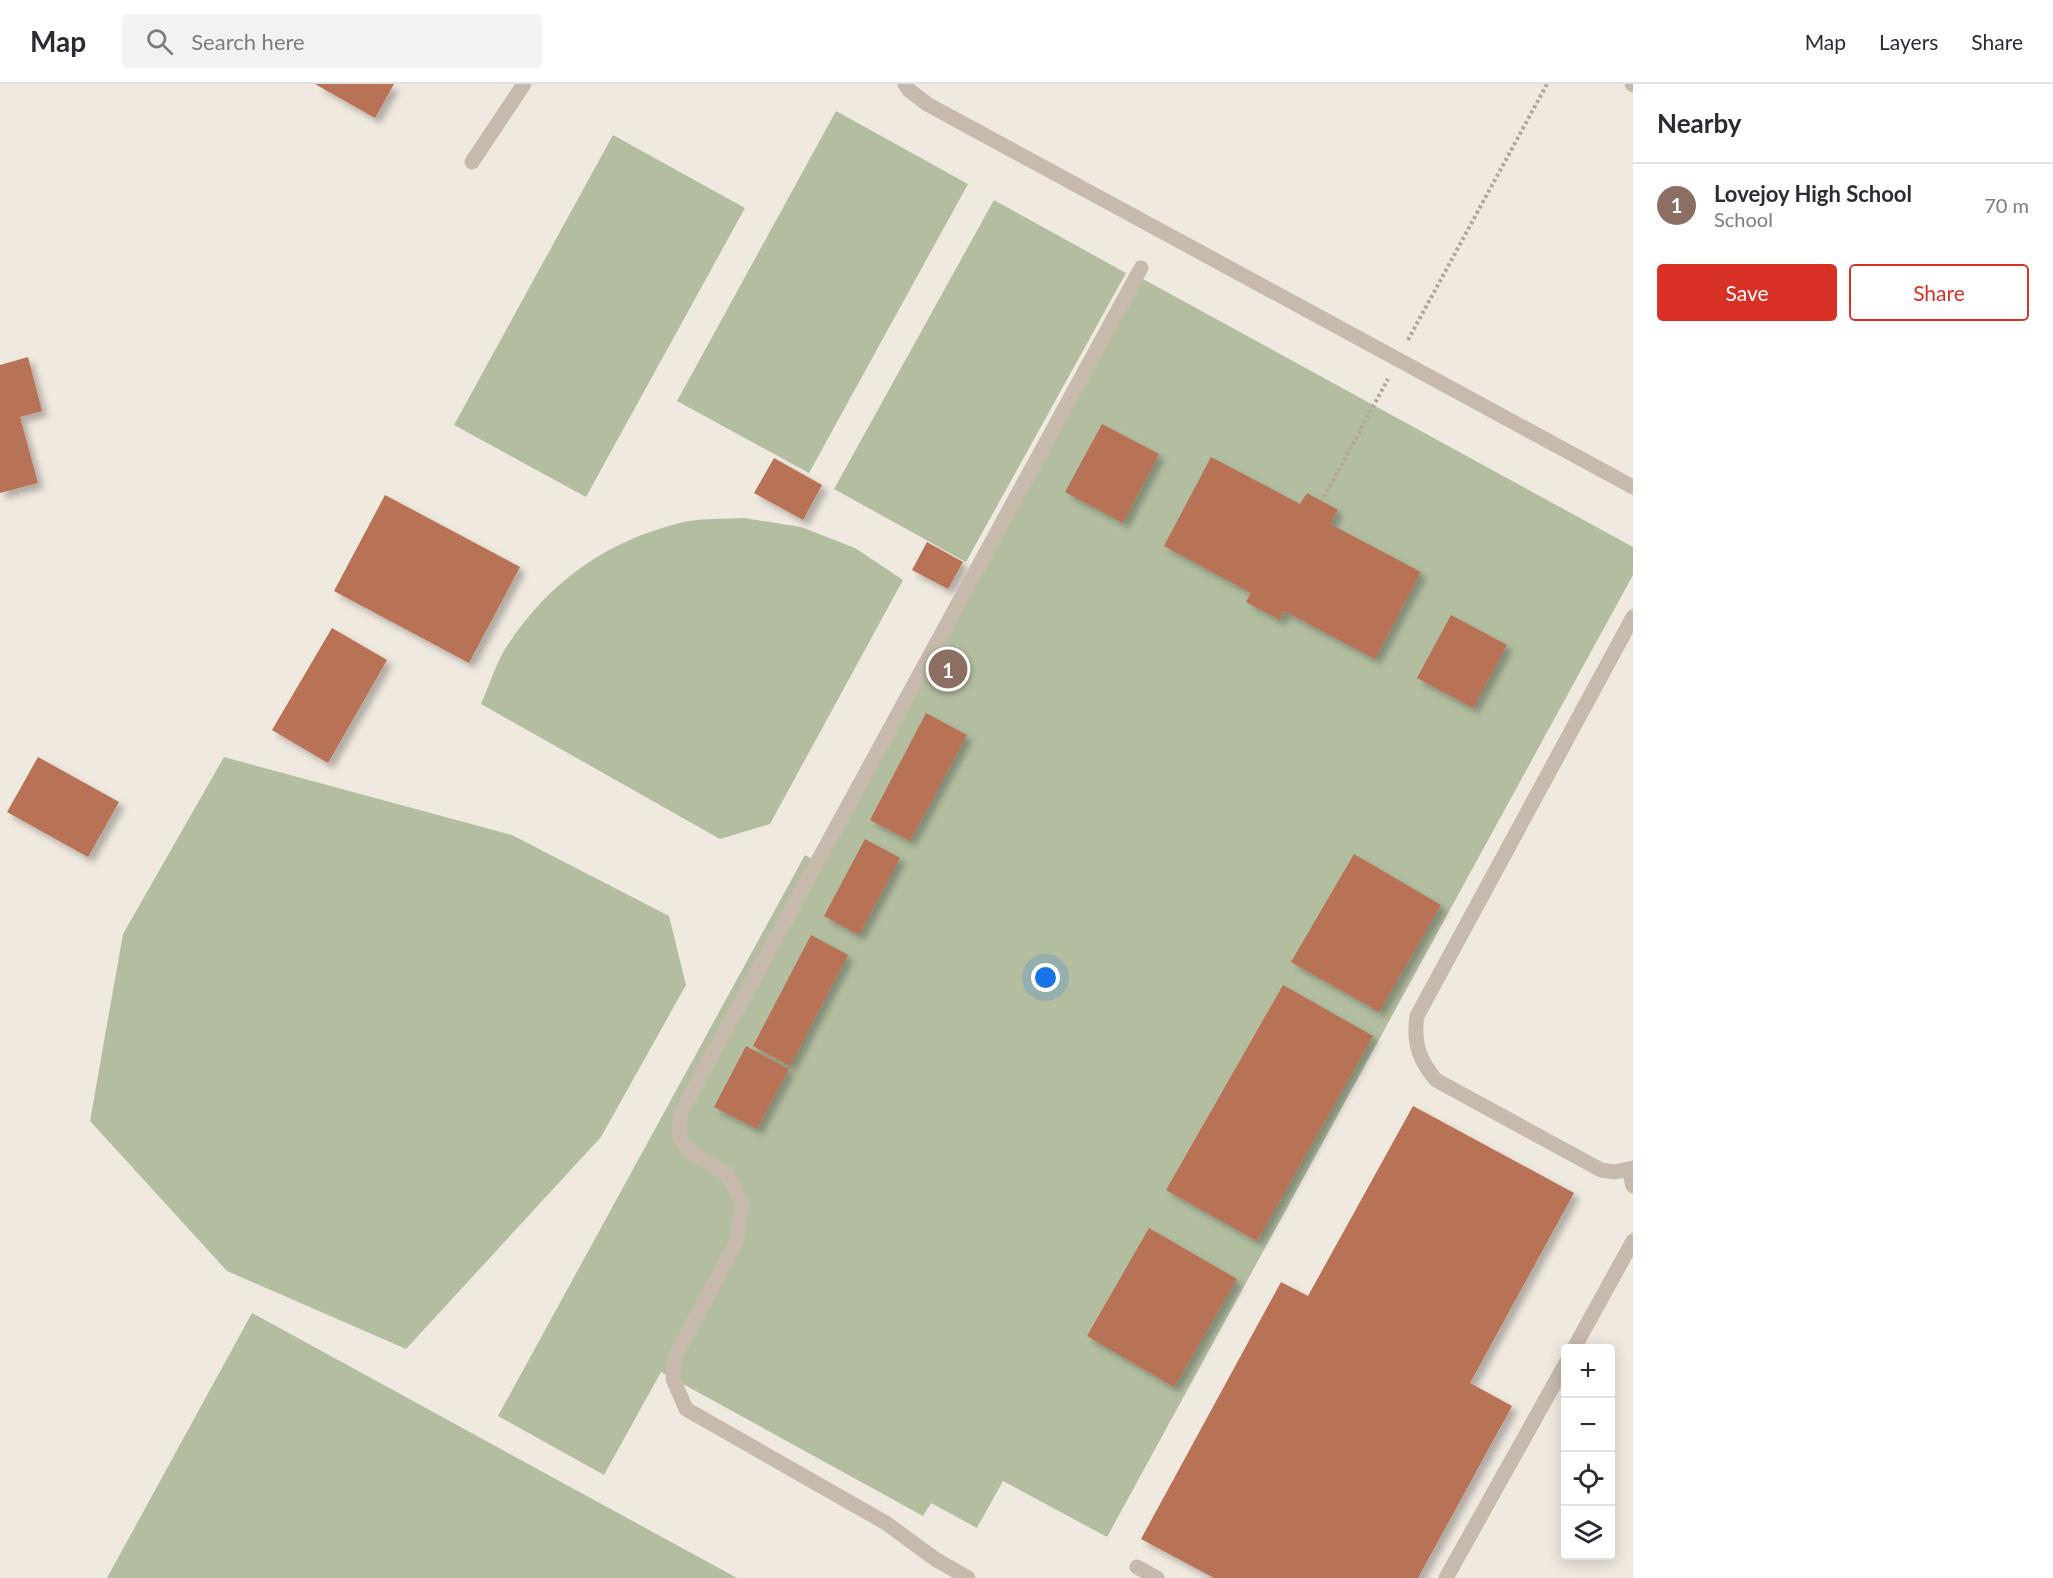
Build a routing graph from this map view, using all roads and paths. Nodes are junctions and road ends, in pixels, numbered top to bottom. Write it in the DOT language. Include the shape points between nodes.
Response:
graph roads {
  1 [pos="524,84"];
  2 [pos="905,84"];
  3 [pos="1547,84"];
  4 [pos="472,162"];
  5 [pos="1141,268"];
  6 [pos="1398,360"];
  7 [pos="1633,487"];
  8 [pos="1324,497"];
  9 [pos="1633,617"];
  10 [pos="1631,1169"];
  11 [pos="1633,1186"];
  12 [pos="1633,1241"];
  13 [pos="1576,1344"];
  14 [pos="1561,1372"];
  15 [pos="1137,1567"];
  16 [pos="968,1578"];
  17 [pos="1157,1578"];
  18 [pos="1446,1578"];
  1 -- 4 [label="lane"];
  2 -- 6 [label="lane" via="927,104"];
  3 -- 6 [label="path"];
  5 -- 16 [label="lane" via="680,1114 679,1136 689,1151 728,1174 742,1203 736,1243 675,1356 673,1379 686,1409 886,1523 934,1559"];
  6 -- 7 [label="lane"];
  6 -- 8 [label="path"];
  9 -- 10 [label="lane" via="1417,1016 1415,1033 1417,1050 1436,1080 1600,1170"];
  10 -- 11 [label="lane"];
  12 -- 13 [label="lane"];
  14 -- 18 [label="lane"];
  15 -- 17 [label="lane"];
}
